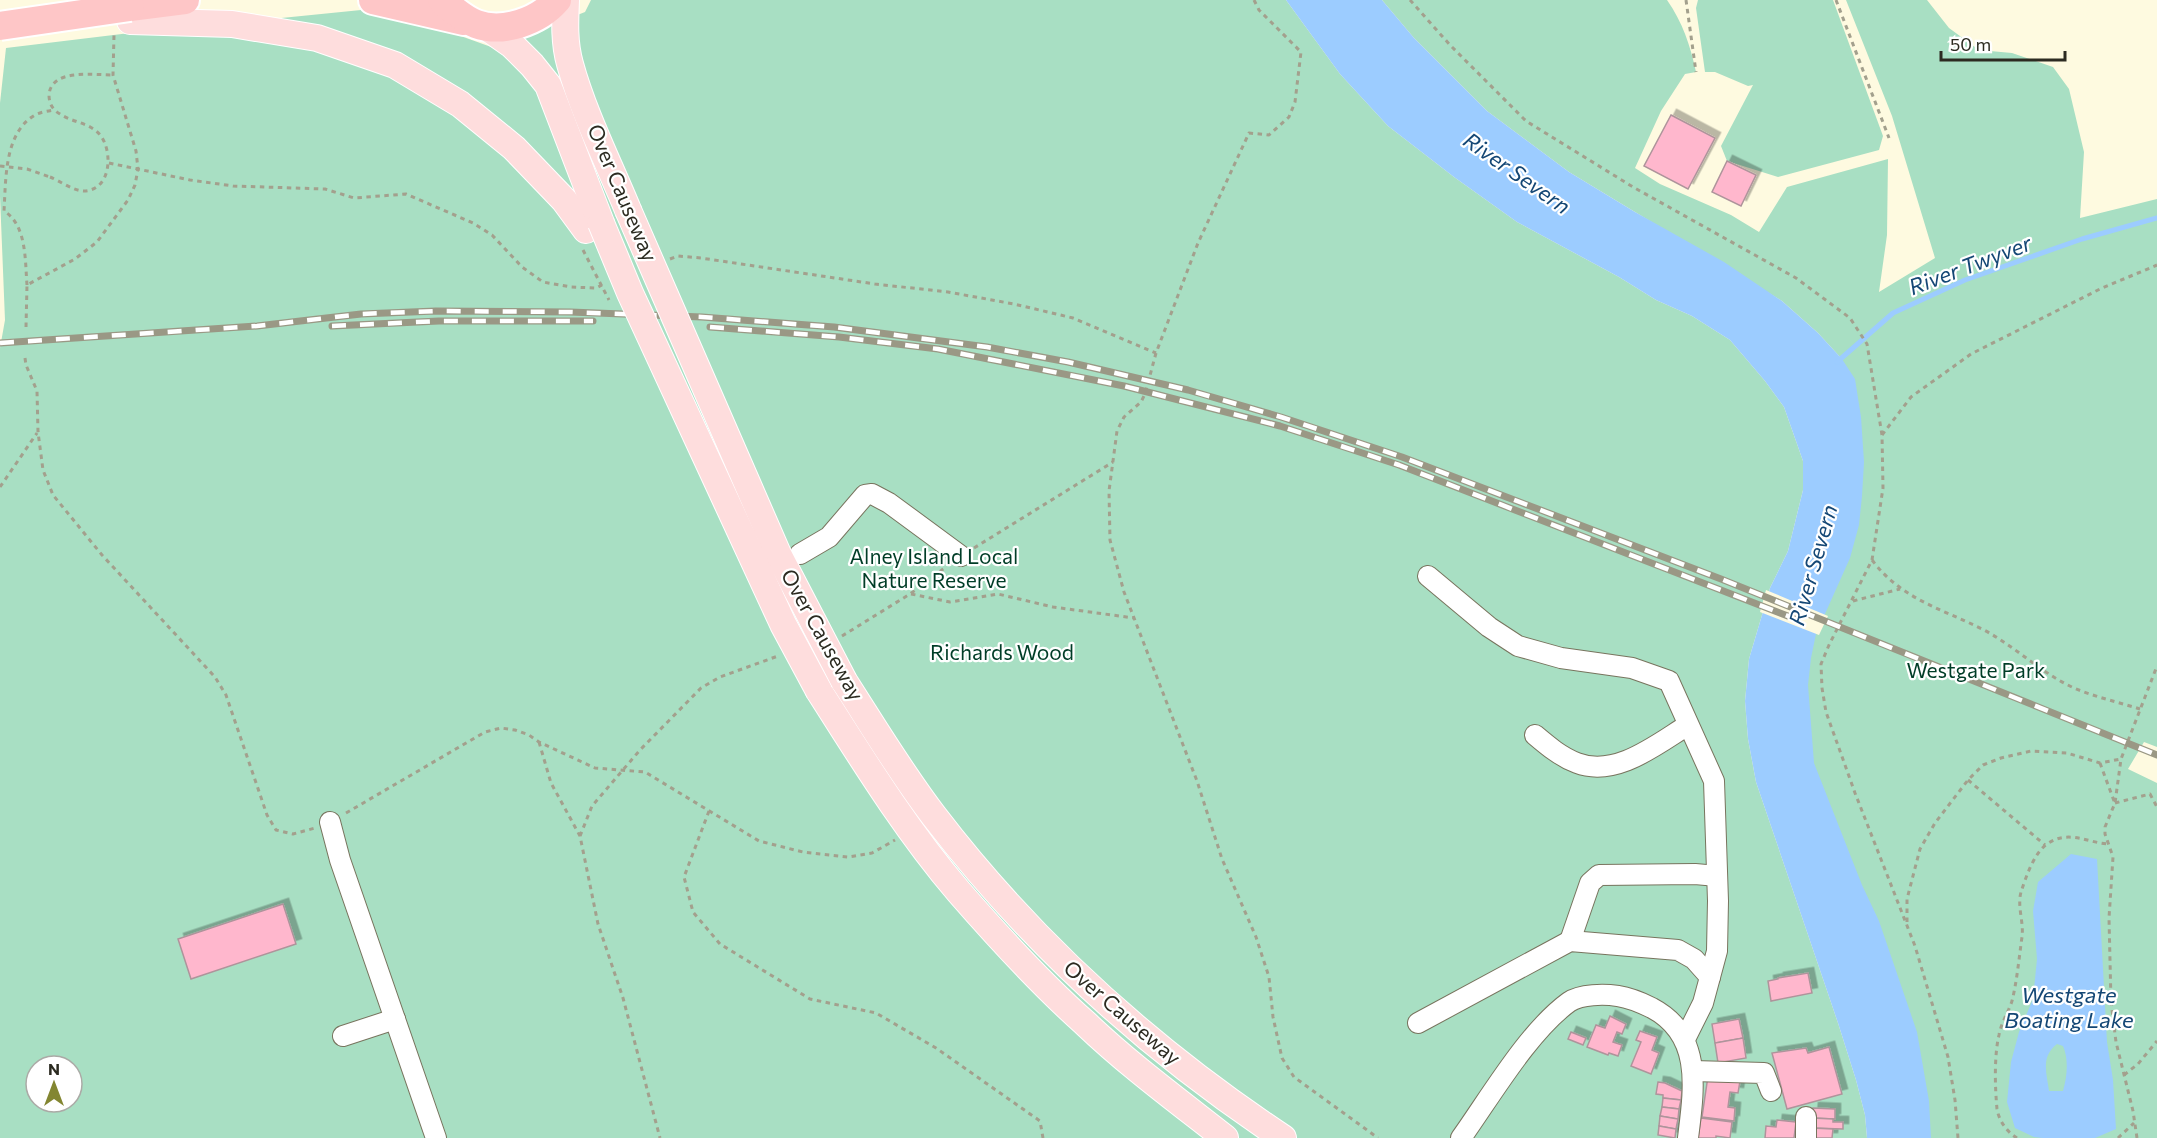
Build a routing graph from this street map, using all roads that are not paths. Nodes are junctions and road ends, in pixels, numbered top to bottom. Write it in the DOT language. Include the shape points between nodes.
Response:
graph roads {
  1 [pos="185,0"];
  2 [pos="373,0"];
  3 [pos="442,0"];
  4 [pos="557,0"];
  5 [pos="566,0"];
  6 [pos="124,20"];
  7 [pos="480,25"];
  8 [pos="0,27"];
  9 [pos="594,227"];
  10 [pos="800,554"];
  11 [pos="961,556"];
  12 [pos="1428,576"];
  13 [pos="1688,724"];
  14 [pos="1534,735"];
  15 [pos="934,816"];
  16 [pos="330,822"];
  17 [pos="912,831"];
  18 [pos="1717,876"];
  19 [pos="1570,941"];
  20 [pos="1710,977"];
  21 [pos="395,1019"];
  22 [pos="1418,1023"];
  23 [pos="343,1036"];
  24 [pos="1685,1039"];
  25 [pos="1693,1071"];
  26 [pos="1206,1084"];
  27 [pos="1771,1091"];
  28 [pos="1806,1117"];
  29 [pos="436,1138"];
  30 [pos="1226,1138"];
  31 [pos="1264,1138"];
  32 [pos="1282,1138"];
  33 [pos="1461,1138"];
  34 [pos="1688,1138"];
  35 [pos="1806,1138"];
  1 -- 6 [label="highway"];
  2 -- 7 [label="highway"];
  3 -- 7 [label="highway"];
  4 -- 7 [label="highway" via="521,23 504,27"];
  5 -- 15 [label="main road, Over Causeway, bridge" via="565,32 578,89 778,554 844,681"];
  6 -- 8 [label="highway, bridge"];
  6 -- 9 [label="main road" via="232,24 317,38 395,65 460,104 514,147"];
  7 -- 9 [label="main road, Over Causeway" via="512,45 548,85"];
  9 -- 17 [label="main road, Over Causeway, bridge" via="605,261 630,293 783,624 819,691"];
  10 -- 11 [label="street" via="829,537 865,495 872,494"];
  12 -- 13 [label="street" via="1518,646 1561,658 1632,668 1669,681"];
  13 -- 14 [label="street" via="1626,761 1600,767 1579,764 1558,754"];
  13 -- 18 [label="street" via="1714,781"];
  15 -- 17 [label="main road"];
  15 -- 26 [label="main road, Over Causeway" via="1055,954 1164,1053"];
  16 -- 21 [label="street"];
  17 -- 30 [label="main road, Over Causeway" via="958,891 1085,1024"];
  18 -- 19 [label="street" via="1599,875 1590,883"];
  18 -- 20 [label="street" via="1717,951"];
  19 -- 20 [label="street" via="1678,950 1694,959"];
  19 -- 22 [label="street"];
  20 -- 24 [label="street" via="1703,1003"];
  21 -- 23 [label="street"];
  21 -- 29 [label="street"];
  24 -- 25 [label="street"];
  24 -- 33 [label="street" via="1665,1015 1633,998 1603,994 1572,1000 1543,1024"];
  25 -- 27 [label="street" via="1764,1073"];
  25 -- 34 [label="street"];
  26 -- 31 [label="main road" via="1228,1110"];
  26 -- 32 [label="main road, Over Causeway"];
  28 -- 35 [label="street"];
}
